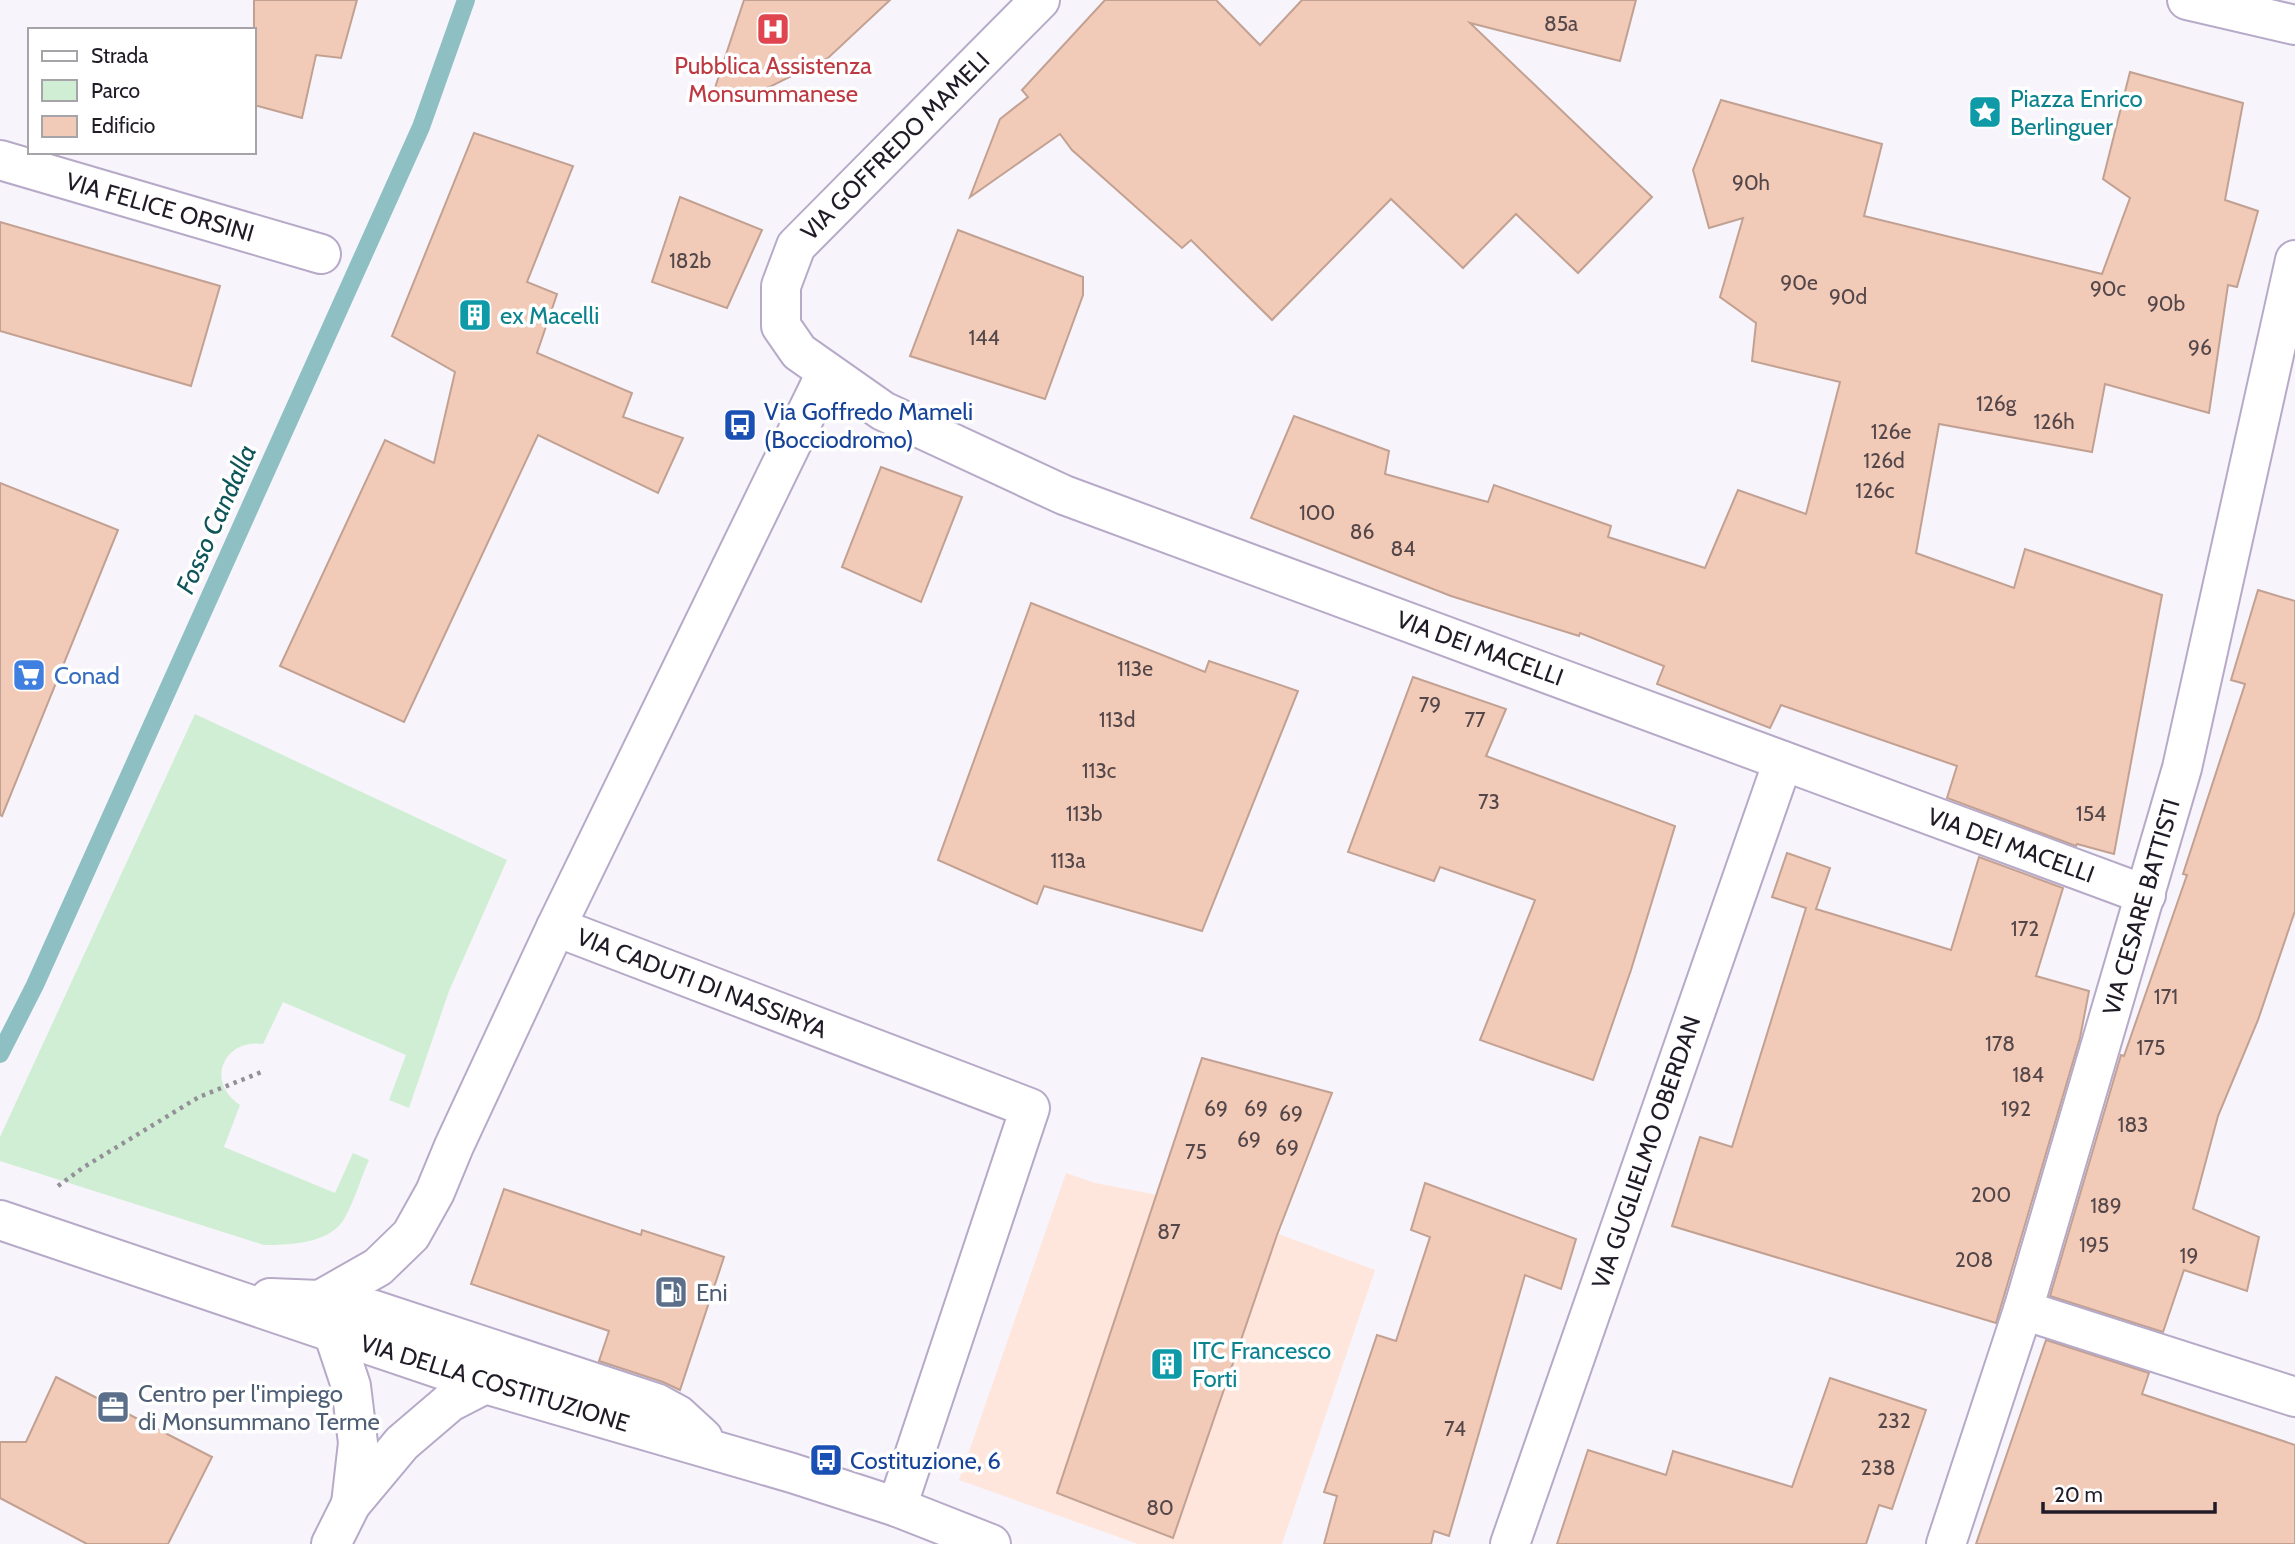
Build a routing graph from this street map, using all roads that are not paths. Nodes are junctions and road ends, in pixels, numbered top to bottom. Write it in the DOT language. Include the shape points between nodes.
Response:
graph roads {
  1 [pos="1040,0"];
  2 [pos="2188,0"];
  3 [pos="2295,25"];
  4 [pos="0,160"];
  5 [pos="321,254"];
  6 [pos="2295,260"];
  7 [pos="826,373"];
  8 [pos="1783,761"];
  9 [pos="2146,895"];
  10 [pos="556,927"];
  11 [pos="5,1222"];
  12 [pos="2023,1310"];
  13 [pos="326,1316"];
  14 [pos="485,1384"];
  15 [pos="2295,1397"];
  16 [pos="712,1449"];
  17 [pos="351,1504"];
  18 [pos="897,1507"];
  19 [pos="331,1544"];
  20 [pos="991,1544"];
  21 [pos="1510,1544"];
  22 [pos="1946,1544"];
  1 -- 7 [label="street, VIA GOFFREDO MAMELI" via="796,246 781,286 781,326 799,352"];
  2 -- 3 [label="street"];
  4 -- 5 [label="street, VIA FELICE ORSINI"];
  6 -- 9 [label="street, VIA CESARE BATTISTI" via="2182,768"];
  7 -- 8 [label="street, VIA DEI MACELLI" via="883,411 1064,495"];
  7 -- 10 [label="street, VIA CADUTI DI NASSIRYA"];
  8 -- 9 [label="street, VIA DEI MACELLI"];
  8 -- 21 [label="street, VIA GUGLIELMO OBERDAN"];
  9 -- 12 [label="street, VIA CESARE BATTISTI"];
  10 -- 13 [label="street" via="411,1235"];
  10 -- 18 [label="street, VIA CADUTI DI NASSIRYA" via="1030,1108"];
  11 -- 13 [label="street, VIA DELLA COSTITUZIONE" via="229,1298"];
  12 -- 15 [label="street"];
  12 -- 22 [label="street, VIA CESARE BATTISTI"];
  13 -- 14 [label="street, VIA DELLA COSTITUZIONE"];
  13 -- 16 [label="street" via="374,1310 656,1403 696,1430"];
  13 -- 17 [label="street" via="351,1386 358,1443"];
  14 -- 16 [label="street, VIA DELLA COSTITUZIONE"];
  14 -- 17 [label="street" via="450,1402 402,1443"];
  16 -- 18 [label="street, VIA DELLA COSTITUZIONE"];
  17 -- 19 [label="street"];
  18 -- 20 [label="street, VIA DELLA COSTITUZIONE"];
}
